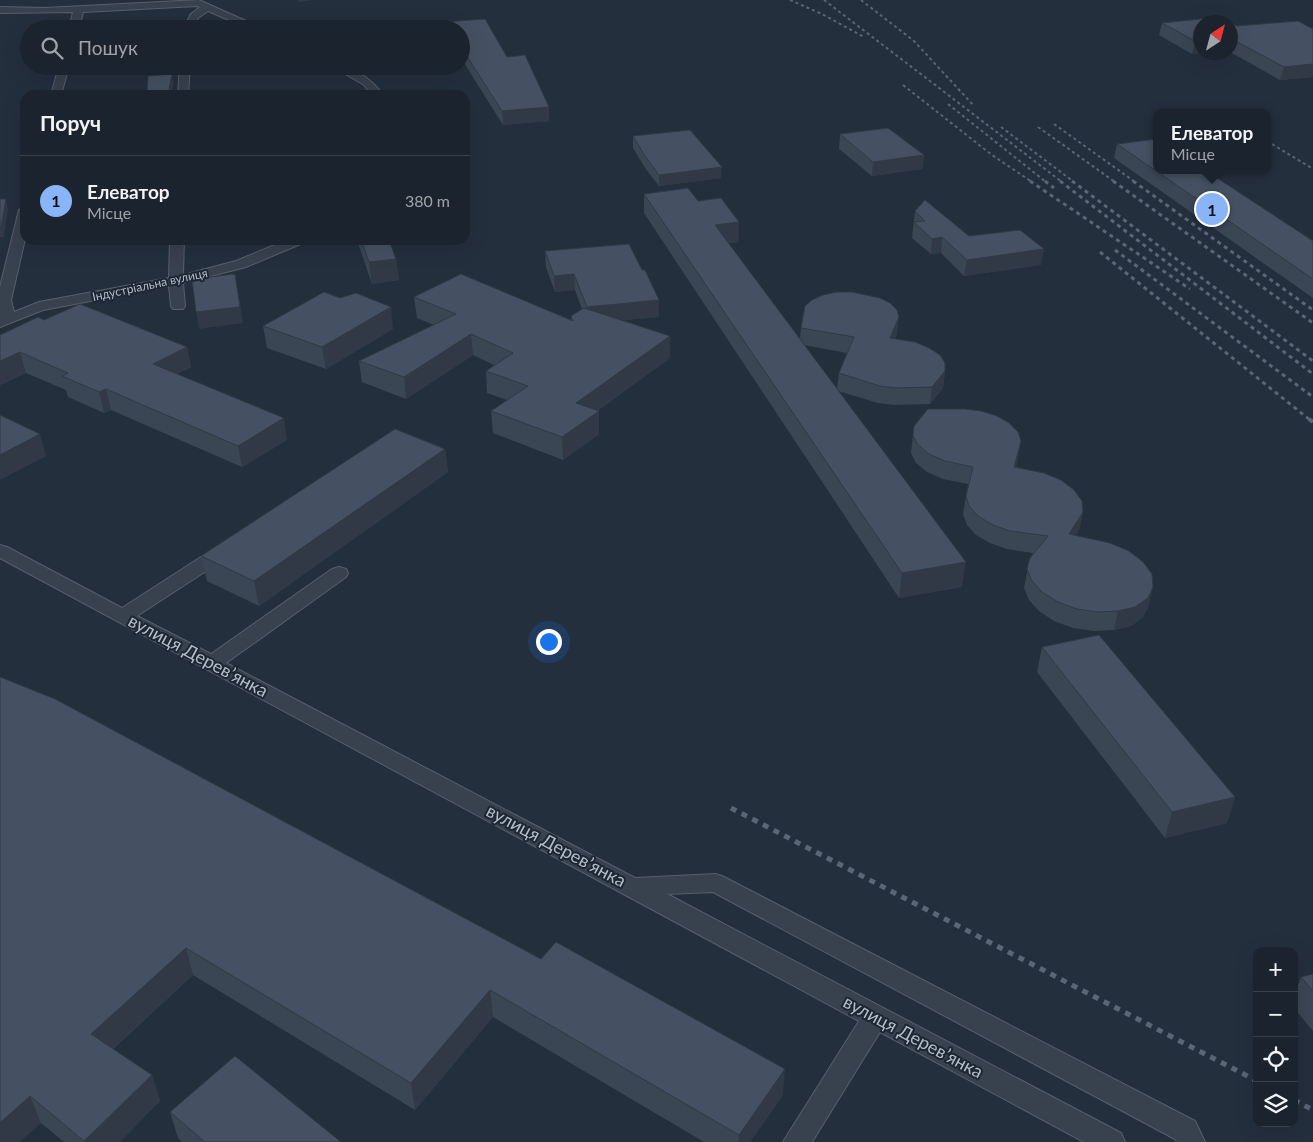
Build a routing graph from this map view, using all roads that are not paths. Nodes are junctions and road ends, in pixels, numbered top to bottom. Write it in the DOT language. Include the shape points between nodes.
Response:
graph roads {
  1 [pos="194,1"];
  2 [pos="207,7"];
  3 [pos="79,9"];
  4 [pos="0,10"];
  5 [pos="76,20"];
  6 [pos="192,20"];
  7 [pos="238,20"];
  8 [pos="62,75"];
  9 [pos="184,75"];
  10 [pos="353,75"];
  11 [pos="57,90"];
  12 [pos="183,90"];
  13 [pos="374,90"];
  14 [pos="20,231"];
  15 [pos="177,245"];
  16 [pos="286,245"];
  17 [pos="176,281"];
  18 [pos="178,306"];
  19 [pos="4,321"];
  20 [pos="236,543"];
  21 [pos="0,551"];
  22 [pos="339,573"];
  23 [pos="124,616"];
  24 [pos="212,663"];
  25 [pos="631,887"];
  26 [pos="876,1016"];
  27 [pos="797,1142"];
  28 [pos="1111,1142"];
  29 [pos="1191,1142"];
  1 -- 2 [label="street"];
  1 -- 3 [label="street"];
  2 -- 6 [label="street"];
  2 -- 7 [label="street"];
  3 -- 4 [label="street"];
  3 -- 5 [label="street"];
  8 -- 11 [label="street"];
  9 -- 12 [label="street"];
  10 -- 13 [label="street"];
  14 -- 19 [label="street" via="4,300"];
  15 -- 17 [label="street"];
  16 -- 17 [label="street, Індустріальна вулиця" via="241,264"];
  17 -- 18 [label="street"];
  17 -- 19 [label="street, Індустріальна вулиця" via="39,306"];
  20 -- 23 [label="street"];
  21 -- 23 [label="street, вулиця Деревʼянка"];
  22 -- 24 [label="street"];
  23 -- 24 [label="street, вулиця Деревʼянка"];
  24 -- 25 [label="street, вулиця Деревʼянка"];
  25 -- 26 [label="street, вулиця Деревʼянка"];
  25 -- 29 [label="street" via="716,883 1185,1130"];
  26 -- 27 [label="street"];
  26 -- 28 [label="street, вулиця Деревʼянка"];
}
